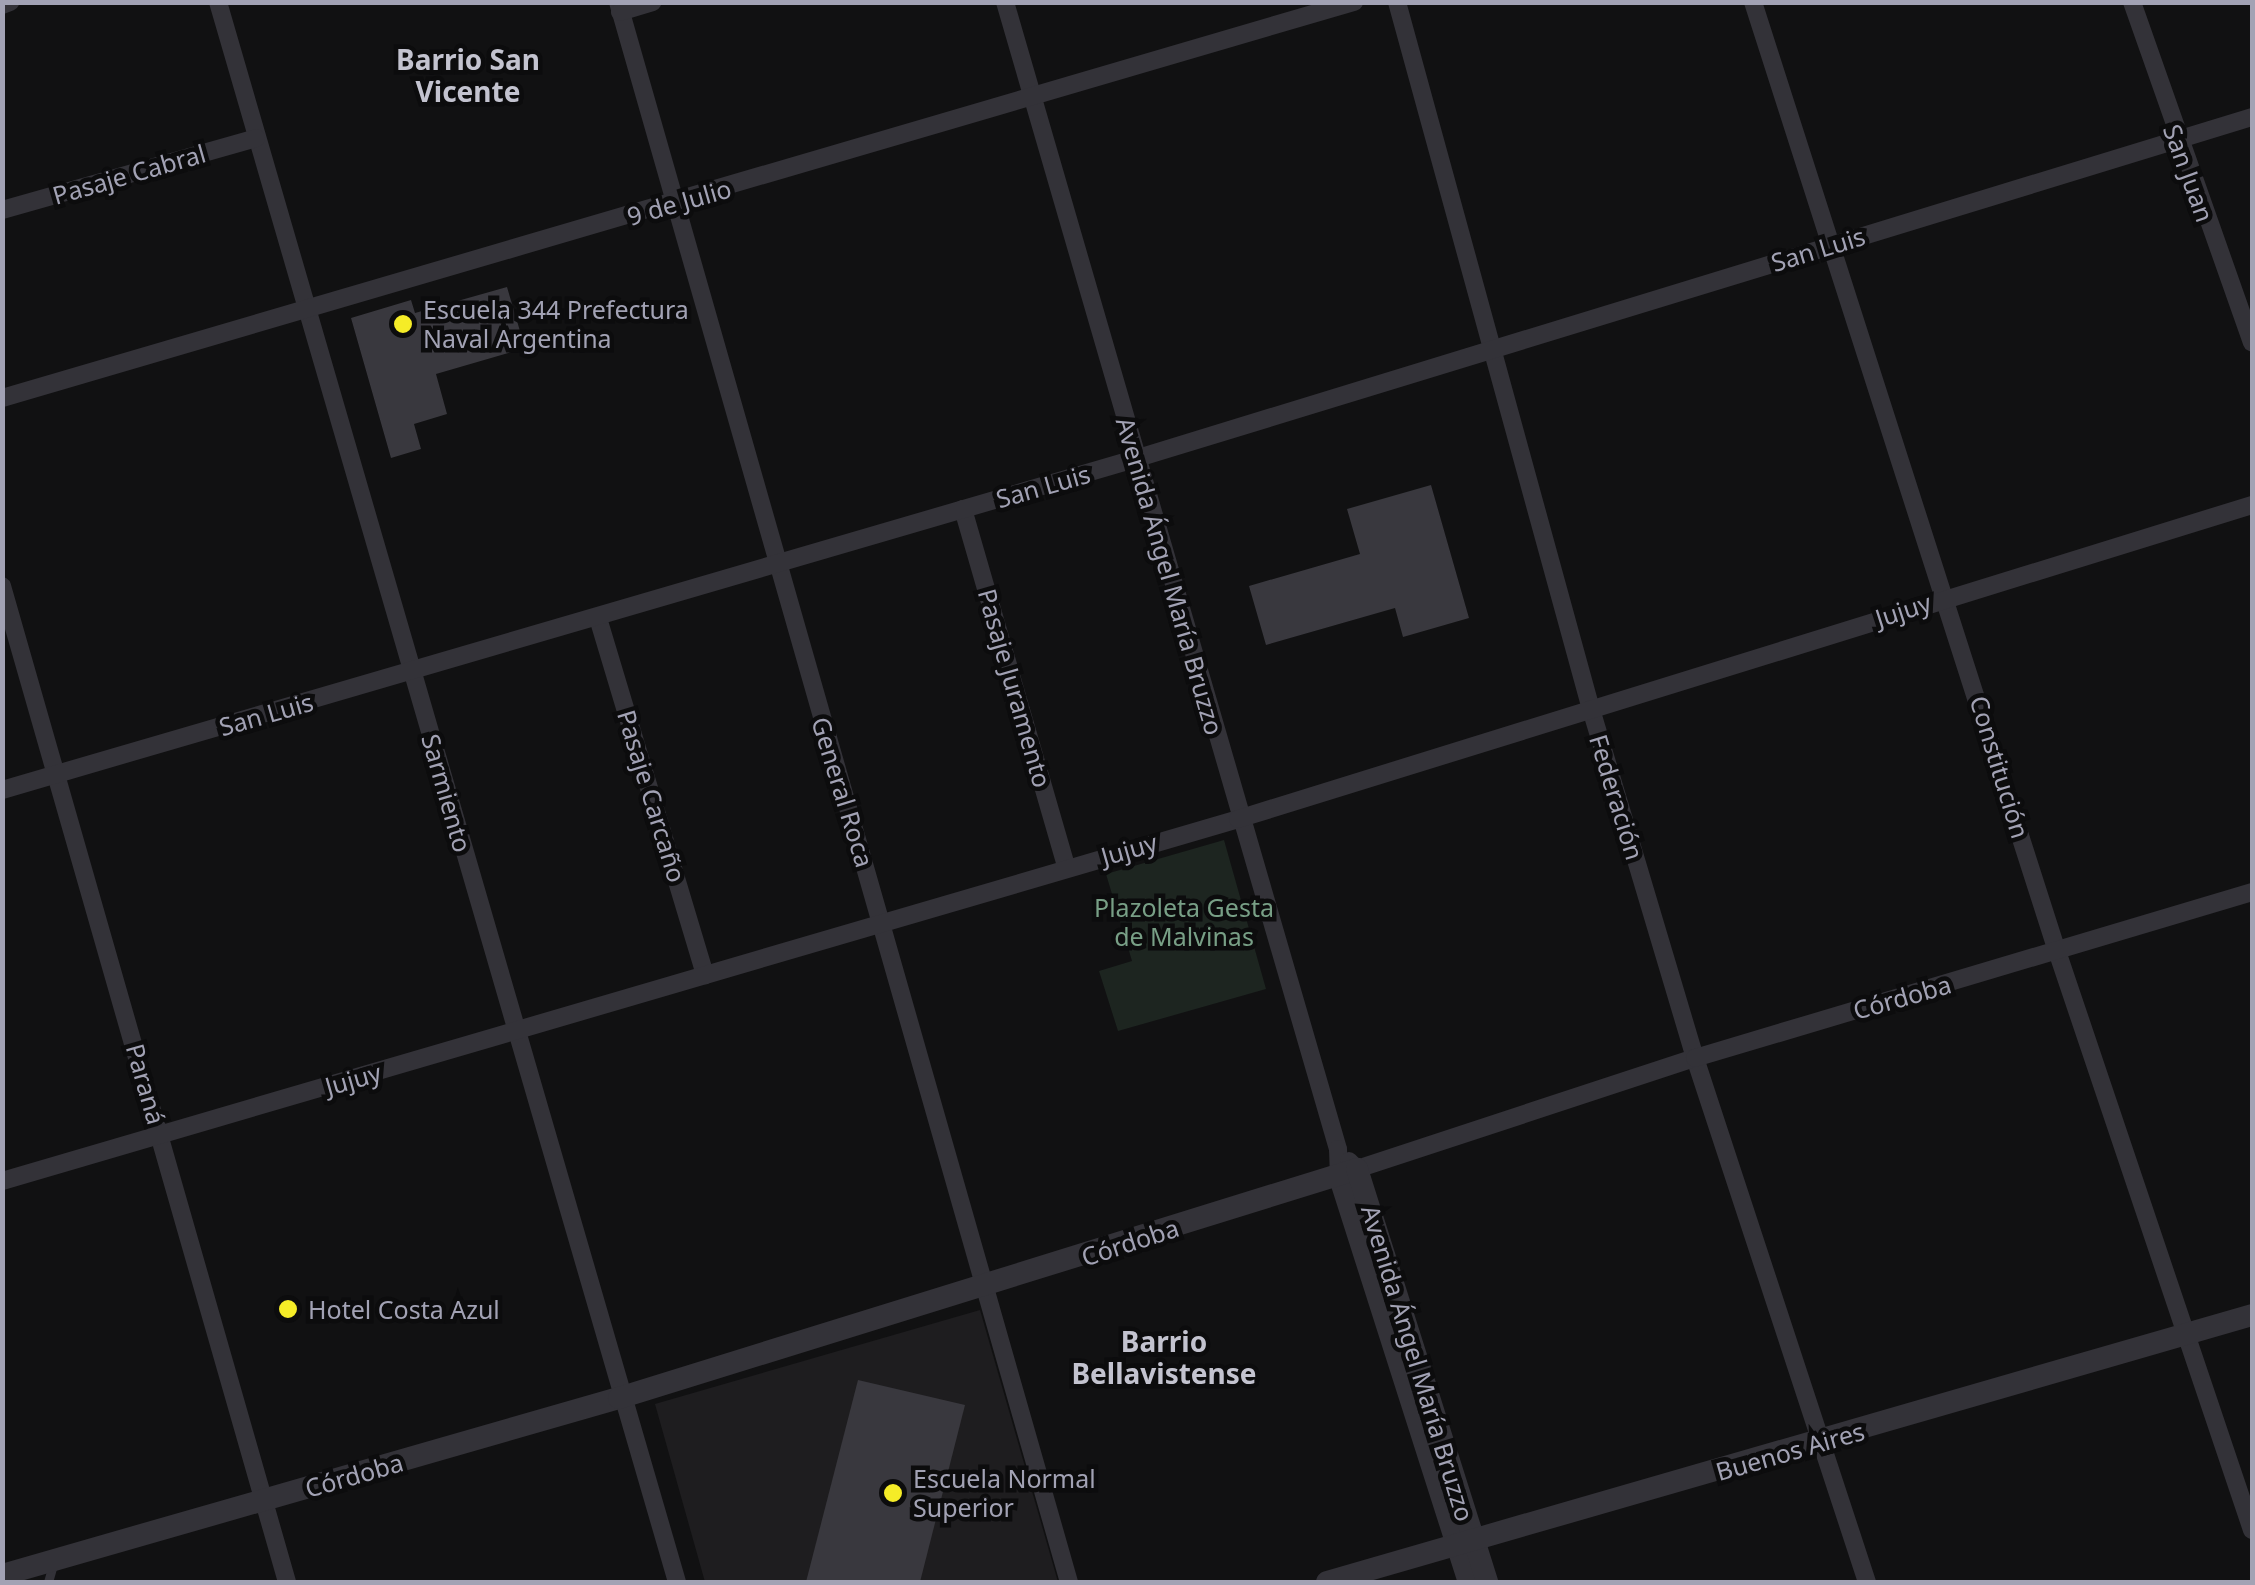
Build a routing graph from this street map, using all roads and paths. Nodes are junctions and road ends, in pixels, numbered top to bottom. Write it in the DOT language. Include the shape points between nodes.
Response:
graph roads {
  1 [pos="10,2"];
  2 [pos="218,2"];
  3 [pos="653,2"];
  4 [pos="1005,2"];
  5 [pos="1354,2"];
  6 [pos="1397,2"];
  7 [pos="1753,2"];
  8 [pos="2132,2"];
  9 [pos="2,4"];
  10 [pos="619,7"];
  11 [pos="1033,99"];
  12 [pos="2252,117"];
  13 [pos="256,138"];
  14 [pos="2176,140"];
  15 [pos="671,205"];
  16 [pos="2,210"];
  17 [pos="1832,244"];
  18 [pos="308,304"];
  19 [pos="2252,342"];
  20 [pos="1488,349"];
  21 [pos="2,398"];
  22 [pos="1138,458"];
  23 [pos="2252,505"];
  24 [pos="963,509"];
  25 [pos="775,567"];
  26 [pos="2,586"];
  27 [pos="1947,596"];
  28 [pos="598,618"];
  29 [pos="412,671"];
  30 [pos="1591,710"];
  31 [pos="59,774"];
  32 [pos="2,790"];
  33 [pos="1238,819"];
  34 [pos="1066,867"];
  35 [pos="2252,892"];
  36 [pos="884,924"];
  37 [pos="2057,951"];
  38 [pos="705,974"];
  39 [pos="516,1031"];
  40 [pos="1696,1058"];
  41 [pos="160,1136"];
  42 [pos="1348,1172"];
  43 [pos="2,1181"];
  44 [pos="985,1288"];
  45 [pos="2252,1315"];
  46 [pos="2188,1333"];
  47 [pos="619,1398"];
  48 [pos="1820,1442"];
  49 [pos="265,1502"];
  50 [pos="2252,1530"];
  51 [pos="1465,1543"];
  52 [pos="55,1559"];
  53 [pos="2,1575"];
  54 [pos="48,1582"];
  55 [pos="287,1582"];
  56 [pos="678,1582"];
  57 [pos="1069,1582"];
  58 [pos="1326,1582"];
  59 [pos="1469,1582"];
  60 [pos="1487,1582"];
  61 [pos="1868,1582"];
  1 -- 9 [label="street"];
  2 -- 13 [label="street, Sarmiento"];
  3 -- 10 [label="street"];
  4 -- 11 [label="street, Avenida Ángel María Bruzzo"];
  5 -- 11 [label="street, 9 de Julio"];
  6 -- 20 [label="street, Federación"];
  7 -- 17 [label="street, Constitución"];
  8 -- 14 [label="street, San Juan"];
  10 -- 15 [label="street, General Roca"];
  11 -- 15 [label="street, 9 de Julio"];
  11 -- 22 [label="street, Avenida Ángel María Bruzzo"];
  12 -- 14 [label="street, San Luis"];
  13 -- 16 [label="street, Pasaje Cabral"];
  13 -- 18 [label="street, Sarmiento"];
  14 -- 17 [label="street, San Luis"];
  14 -- 19 [label="street, San Juan"];
  15 -- 18 [label="street, 9 de Julio"];
  15 -- 25 [label="street, General Roca"];
  17 -- 20 [label="street, San Luis"];
  17 -- 27 [label="street, Constitución"];
  18 -- 21 [label="street, 9 de Julio"];
  18 -- 29 [label="street, Sarmiento"];
  20 -- 22 [label="street, San Luis"];
  20 -- 30 [label="street, Federación"];
  22 -- 24 [label="street, San Luis"];
  22 -- 33 [label="street, Avenida Ángel María Bruzzo"];
  23 -- 27 [label="street, Jujuy"];
  24 -- 25 [label="street, San Luis"];
  24 -- 34 [label="street, Pasaje Juramento"];
  25 -- 28 [label="street, San Luis"];
  25 -- 36 [label="street, General Roca"];
  26 -- 31 [label="street, Paraná"];
  27 -- 30 [label="street, Jujuy"];
  27 -- 37 [label="street, Constitución"];
  28 -- 29 [label="street, San Luis"];
  28 -- 38 [label="street, Pasaje Carcaño"];
  29 -- 31 [label="street, San Luis"];
  29 -- 39 [label="street, Sarmiento"];
  30 -- 33 [label="street, Jujuy"];
  30 -- 40 [label="street, Federación"];
  31 -- 32 [label="street, San Luis"];
  31 -- 41 [label="street, Paraná"];
  33 -- 34 [label="street, Jujuy"];
  33 -- 42 [label="street, Avenida Ángel María Bruzzo"];
  34 -- 36 [label="street, Jujuy"];
  35 -- 37 [label="street, Córdoba"];
  36 -- 38 [label="street, Jujuy"];
  36 -- 44 [label="street, General Roca"];
  37 -- 40 [label="street, Córdoba"];
  37 -- 46 [label="street, Constitución"];
  38 -- 39 [label="street, Jujuy"];
  39 -- 41 [label="street, Jujuy"];
  39 -- 47 [label="street, Sarmiento"];
  40 -- 42 [label="street, Córdoba"];
  40 -- 48 [label="street, Federación"];
  41 -- 43 [label="street, Jujuy"];
  41 -- 49 [label="street, Paraná"];
  42 -- 44 [label="street, Córdoba"];
  42 -- 51 [label="street, Avenida Ángel María Bruzzo"];
  44 -- 47 [label="street, Córdoba"];
  44 -- 57 [label="street, General Roca"];
  45 -- 46 [label="street, Buenos Aires"];
  46 -- 48 [label="street, Buenos Aires"];
  46 -- 50 [label="street, Constitución"];
  47 -- 49 [label="street, Córdoba"];
  47 -- 56 [label="street, Sarmiento"];
  48 -- 51 [label="street, Buenos Aires"];
  48 -- 61 [label="street, Federación"];
  49 -- 52 [label="street, Córdoba"];
  49 -- 55 [label="street, Paraná"];
  51 -- 58 [label="street, Buenos Aires"];
  51 -- 59 [label="street, Avenida Ángel María Bruzzo"];
  51 -- 60 [label="street, Avenida Ángel María Bruzzo"];
  52 -- 53 [label="street, Córdoba"];
  52 -- 54 [label="lane"];
}
